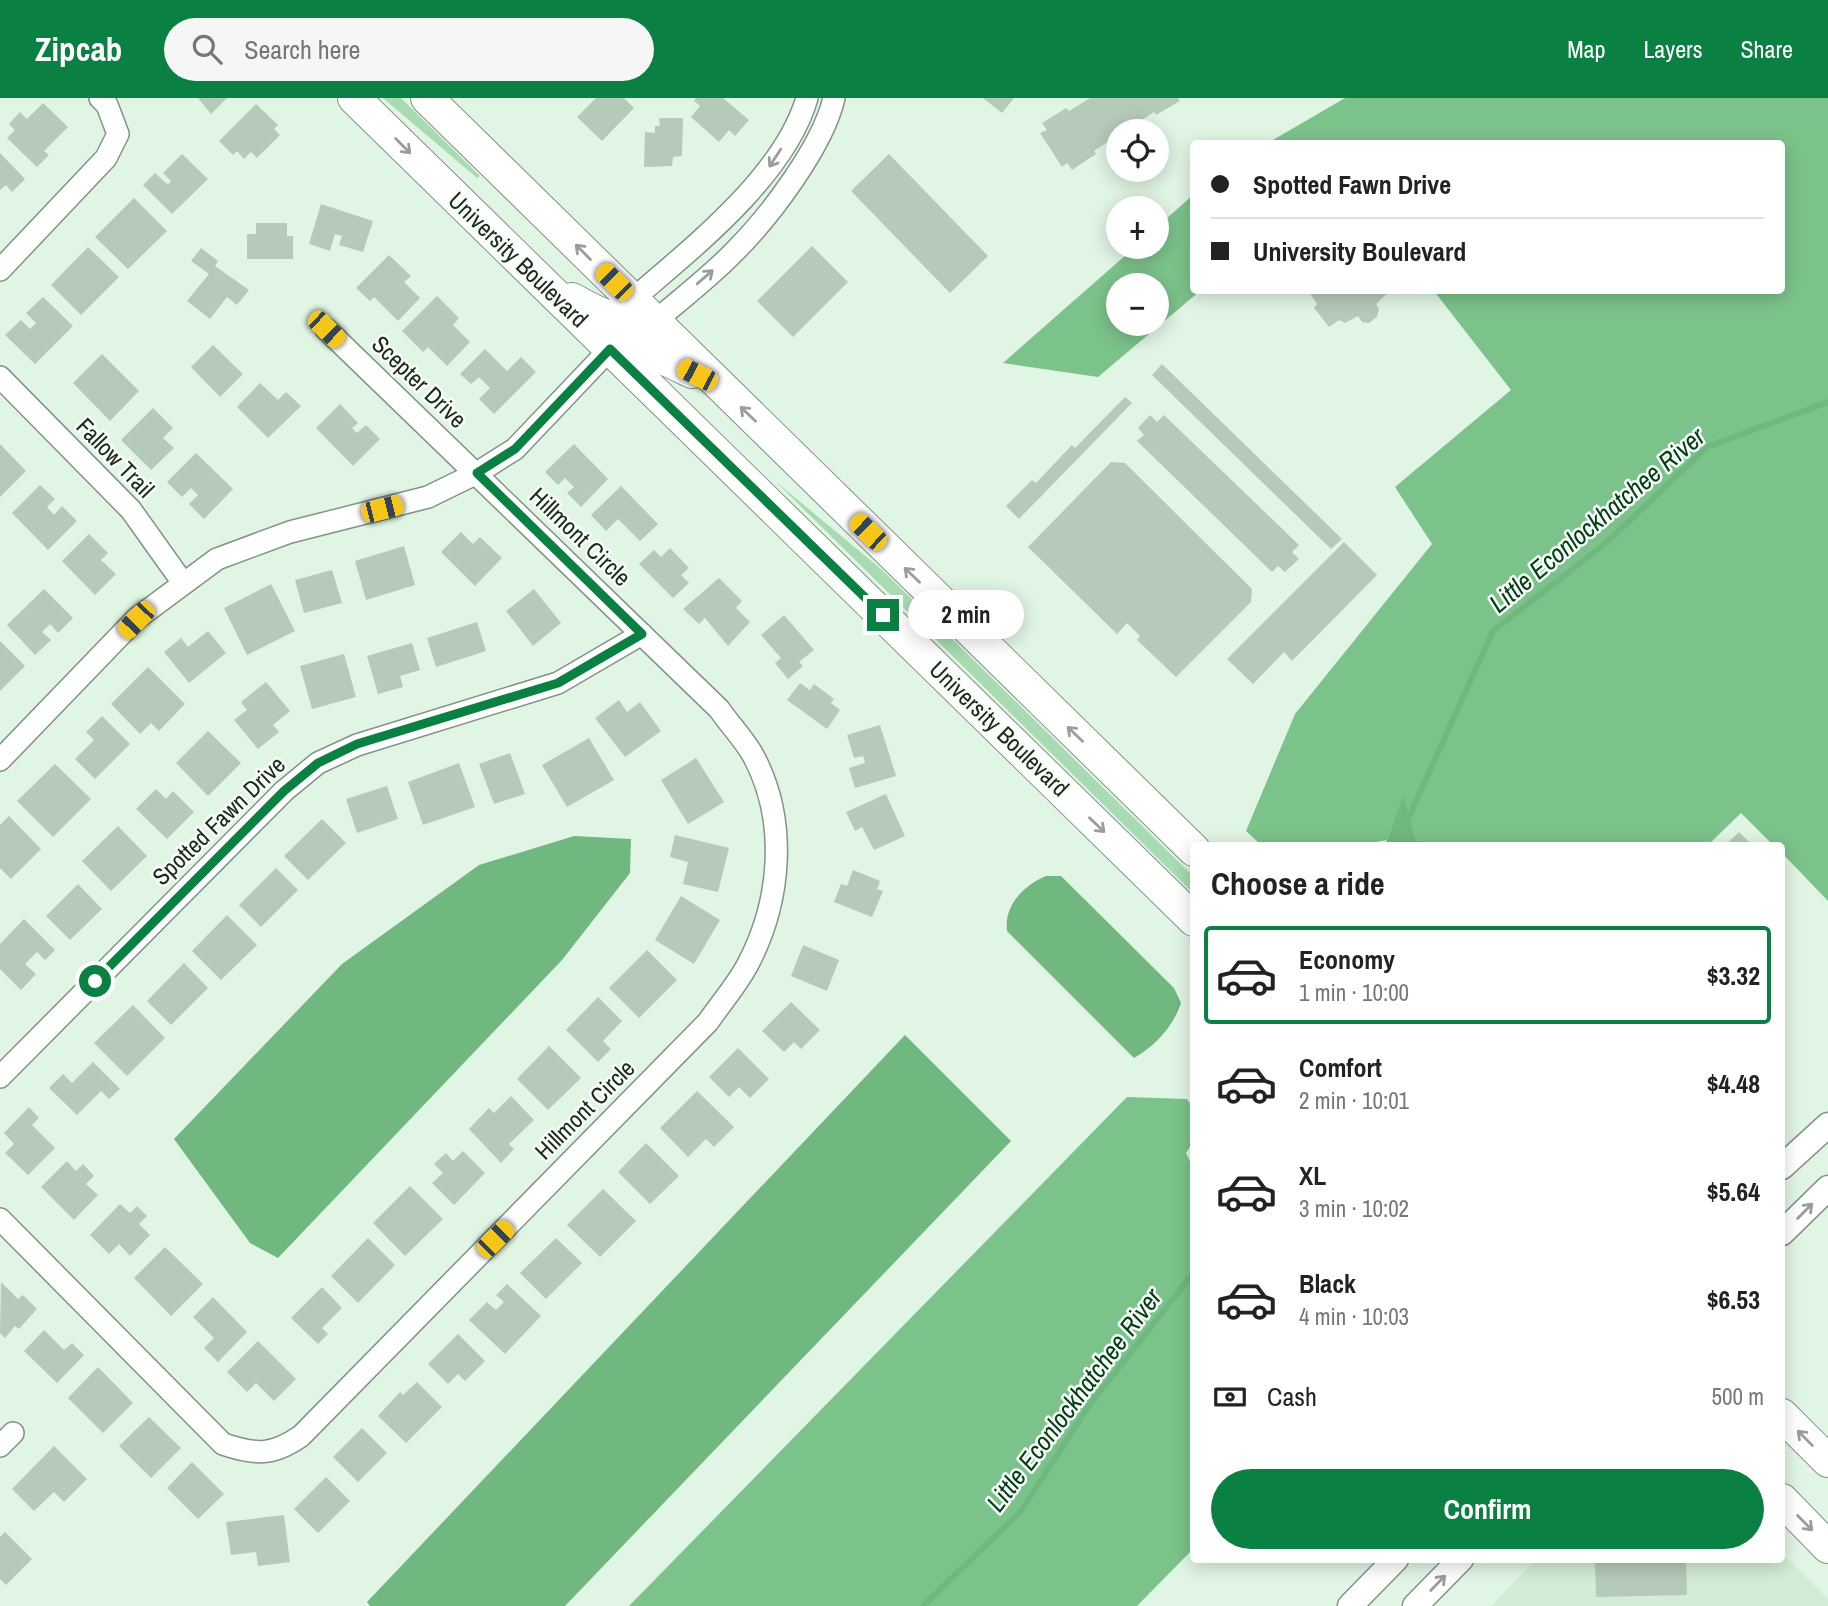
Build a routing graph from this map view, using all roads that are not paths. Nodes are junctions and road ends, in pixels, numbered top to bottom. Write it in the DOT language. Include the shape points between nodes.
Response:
graph roads {
  1 [pos="100,98"];
  2 [pos="355,98"];
  3 [pos="427,98"];
  4 [pos="807,98"];
  5 [pos="834,98"];
  6 [pos="0,270"];
  7 [pos="535,277"];
  8 [pos="643,311"];
  9 [pos="326,329"];
  10 [pos="610,349"];
  11 [pos="0,377"];
  12 [pos="719,386"];
  13 [pos="477,473"];
  14 [pos="183,583"];
  15 [pos="642,634"];
  16 [pos="0,760"];
  17 [pos="1190,846"];
  18 [pos="1190,916"];
  19 [pos="0,1077"];
  20 [pos="1828,1125"];
  21 [pos="1785,1164"];
  22 [pos="1828,1188"];
  23 [pos="0,1219"];
  24 [pos="1785,1230"];
  25 [pos="1785,1418"];
  26 [pos="1828,1461"];
  27 [pos="1785,1503"];
  28 [pos="1828,1547"];
  29 [pos="1392,1563"];
  30 [pos="1457,1563"];
  31 [pos="1350,1606"];
  32 [pos="1415,1606"];
  1 -- 6 [label="street" via="118,134 106,158"];
  2 -- 7 [label="main road, University Boulevard, one-way"];
  8 -- 3 [label="main road, University Boulevard, one-way"];
  4 -- 8 [label="street, one-way" via="776,160"];
  8 -- 5 [label="street, one-way" via="736,251 800,171"];
  7 -- 8 [label="main road" via="603,317 630,324"];
  7 -- 10 [label="main road, University Boulevard"];
  8 -- 12 [label="main road, University Boulevard"];
  9 -- 13 [label="street, Scepter Drive"];
  10 -- 12 [label="main road" via="653,352"];
  10 -- 13 [label="street" via="515,449"];
  10 -- 18 [label="main road, University Boulevard, one-way"];
  11 -- 14 [label="street, Fallow Trail" via="131,510"];
  17 -- 12 [label="main road, University Boulevard, one-way"];
  13 -- 14 [label="street" via="428,497 290,531 217,559"];
  13 -- 15 [label="street, Hillmont Circle"];
  14 -- 16 [label="street" via="136,620"];
  15 -- 19 [label="street, Spotted Fawn Drive" via="558,683 357,744 318,763 275,800"];
  15 -- 23 [label="street, Hillmont Circle" via="719,709 754,758 772,809 778,865 768,913 748,965 708,1022 301,1436 280,1450 249,1453 223,1444"];
  20 -- 21 [label="street"];
  24 -- 22 [label="street, one-way"];
  26 -- 25 [label="main road, one-way"];
  27 -- 28 [label="main road, one-way"];
  29 -- 31 [label="street"];
  32 -- 30 [label="street, one-way"];
}
